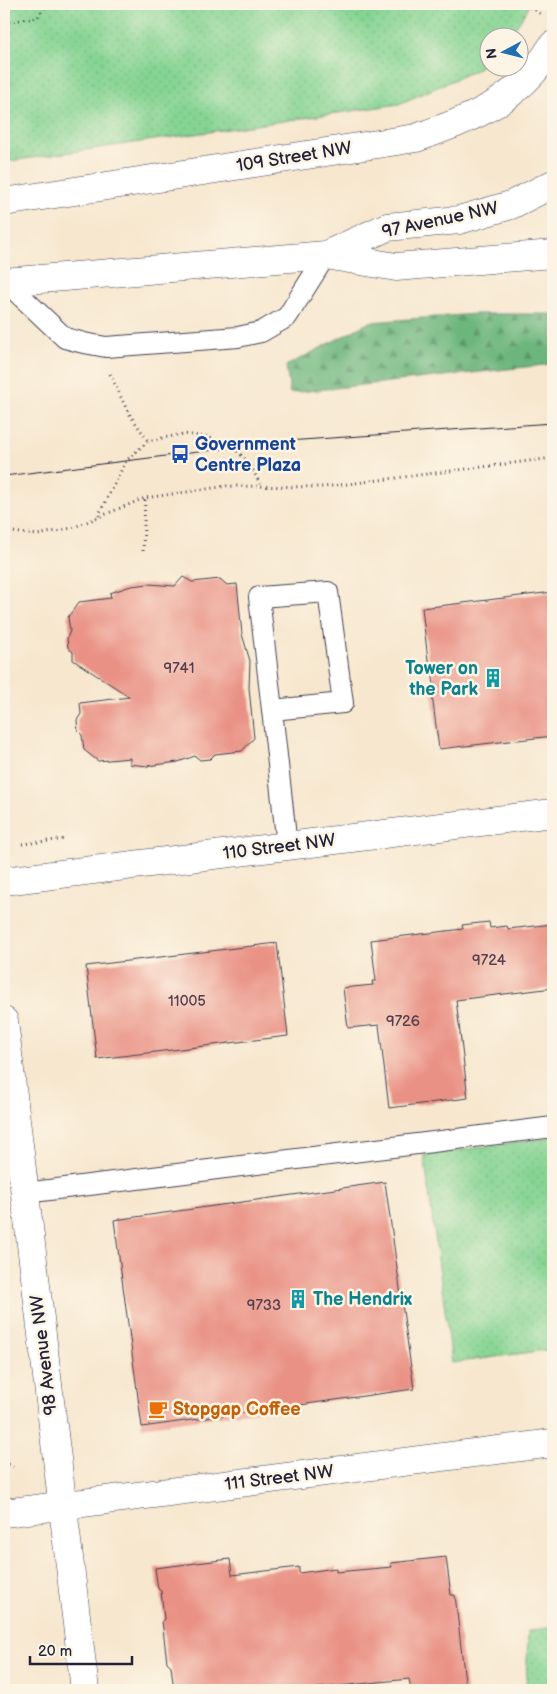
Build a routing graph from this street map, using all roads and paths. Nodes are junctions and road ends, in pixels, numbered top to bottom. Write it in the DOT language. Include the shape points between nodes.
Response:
graph roads {
  1 [pos="47,4"];
  2 [pos="526,4"];
  3 [pos="544,17"];
  4 [pos="4,22"];
  5 [pos="553,45"];
  6 [pos="553,184"];
  7 [pos="4,202"];
  8 [pos="553,254"];
  9 [pos="326,255"];
  10 [pos="491,260"];
  11 [pos="553,266"];
  12 [pos="5,282"];
  13 [pos="106,347"];
  14 [pos="148,441"];
  15 [pos="553,458"];
  16 [pos="261,486"];
  17 [pos="145,498"];
  18 [pos="98,517"];
  19 [pos="4,531"];
  20 [pos="143,551"];
  21 [pos="272,710"];
  22 [pos="553,813"];
  23 [pos="73,838"];
  24 [pos="22,844"];
  25 [pos="287,846"];
  26 [pos="4,881"];
  27 [pos="4,1021"];
  28 [pos="553,1127"];
  29 [pos="25,1193"];
  30 [pos="553,1443"];
  31 [pos="4,1462"];
  32 [pos="13,1466"];
  33 [pos="63,1506"];
  34 [pos="4,1513"];
  35 [pos="85,1690"];
  1 -- 4 [label="path" via="37,18"];
  2 -- 3 [label="path"];
  5 -- 7 [label="street, 109 Street NW" via="542,64 500,102 464,121 416,138"];
  6 -- 9 [label="street, 97 Avenue NW" via="511,205 459,220 387,227"];
  8 -- 10 [label="street"];
  9 -- 10 [label="street" via="396,267"];
  9 -- 12 [label="street"];
  9 -- 13 [label="lane" via="287,317 262,332 238,337"];
  10 -- 11 [label="street"];
  12 -- 13 [label="lane" via="65,338"];
  13 -- 14 [label="path" via="109,372 128,412"];
  14 -- 16 [label="path" via="183,434 208,437 234,448 250,464"];
  14 -- 18 [label="path" via="126,461"];
  15 -- 16 [label="path" via="324,487"];
  16 -- 17 [label="path" via="227,486"];
  17 -- 18 [label="path"];
  17 -- 20 [label="path"];
  18 -- 19 [label="path" via="72,528 36,534"];
  21 -- 21 [label="lane" via="343,703 328,592 259,597"];
  21 -- 25 [label="lane"];
  22 -- 25 [label="street, 110 Street NW"];
  23 -- 24 [label="path"];
  25 -- 26 [label="street, 110 Street NW"];
  27 -- 29 [label="street, 98 Avenue NW"];
  28 -- 29 [label="lane"];
  29 -- 33 [label="street, 98 Avenue NW"];
  30 -- 33 [label="street, 111 Street NW"];
  31 -- 32 [label="path"];
  33 -- 34 [label="street, 111 Street NW"];
  33 -- 35 [label="street, 98 Avenue NW"];
}
